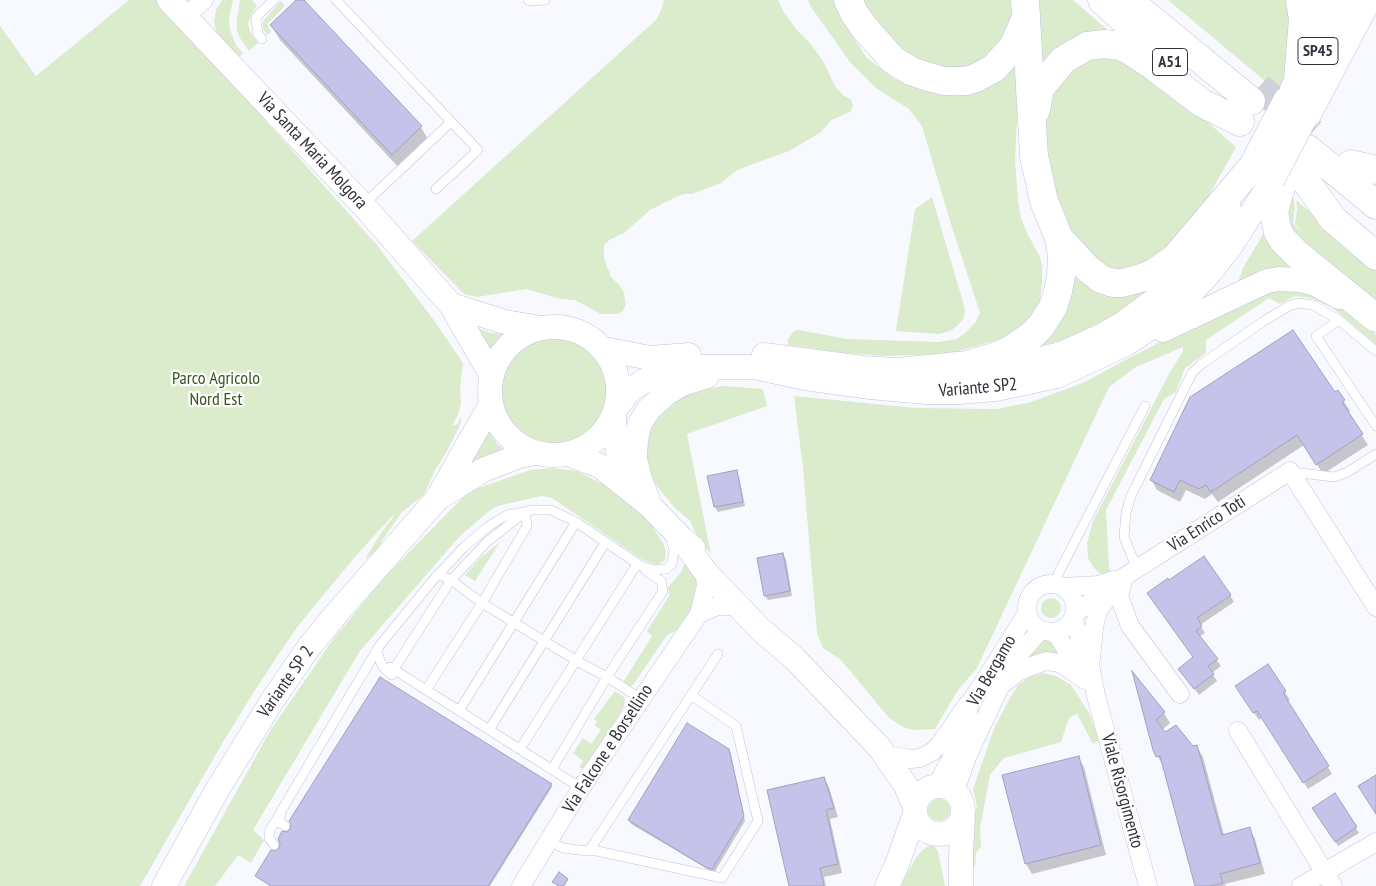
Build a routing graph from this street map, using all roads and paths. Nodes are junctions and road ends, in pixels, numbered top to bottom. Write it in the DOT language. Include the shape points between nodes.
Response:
graph roads {
  1 [pos="169,0"];
  2 [pos="204,0"];
  3 [pos="274,0"];
  4 [pos="336,0"];
  5 [pos="528,0"];
  6 [pos="545,0"];
  7 [pos="848,0"];
  8 [pos="1102,0"];
  9 [pos="1128,0"];
  10 [pos="1153,0"];
  11 [pos="1300,0"];
  12 [pos="1318,0"];
  13 [pos="1347,0"];
  14 [pos="1367,0"];
  15 [pos="1376,5"];
  16 [pos="1026,8"];
  17 [pos="185,17"];
  18 [pos="262,39"];
  19 [pos="1337,59"];
  20 [pos="1250,104"];
  21 [pos="451,122"];
  22 [pos="1302,126"];
  23 [pos="1032,144"];
  24 [pos="1364,167"];
  25 [pos="1262,173"];
  26 [pos="1376,184"];
  27 [pos="436,189"];
  28 [pos="363,205"];
  29 [pos="1376,205"];
  30 [pos="1376,235"];
  31 [pos="1059,238"];
  32 [pos="1376,256"];
  33 [pos="451,305"];
  34 [pos="1376,318"];
  35 [pos="1339,320"];
  36 [pos="1376,327"];
  37 [pos="541,328"];
  38 [pos="604,349"];
  39 [pos="1376,351"];
  40 [pos="1083,364"];
  41 [pos="908,371"];
  42 [pos="492,376"];
  43 [pos="805,378"];
  44 [pos="491,404"];
  45 [pos="1145,406"];
  46 [pos="615,411"];
  47 [pos="1376,426"];
  48 [pos="535,453"];
  49 [pos="568,454"];
  50 [pos="1376,454"];
  51 [pos="1290,471"];
  52 [pos="436,499"];
  53 [pos="525,512"];
  54 [pos="656,512"];
  55 [pos="576,522"];
  56 [pos="681,538"];
  57 [pos="605,542"];
  58 [pos="639,565"];
  59 [pos="704,570"];
  60 [pos="1130,573"];
  61 [pos="451,580"];
  62 [pos="1060,586"];
  63 [pos="482,603"];
  64 [pos="738,606"];
  65 [pos="1376,607"];
  66 [pos="1027,613"];
  67 [pos="699,614"];
  68 [pos="1074,614"];
  69 [pos="514,622"];
  70 [pos="1048,631"];
  71 [pos="545,640"];
  72 [pos="718,654"];
  73 [pos="372,658"];
  74 [pos="794,658"];
  75 [pos="577,661"];
  76 [pos="393,672"];
  77 [pos="1088,675"];
  78 [pos="607,676"];
  79 [pos="999,688"];
  80 [pos="426,690"];
  81 [pos="1180,694"];
  82 [pos="691,695"];
  83 [pos="641,699"];
  84 [pos="969,704"];
  85 [pos="459,711"];
  86 [pos="489,730"];
  87 [pos="1238,731"];
  88 [pos="520,749"];
  89 [pos="886,751"];
  90 [pos="552,770"];
  91 [pos="581,788"];
  92 [pos="942,788"];
  93 [pos="282,809"];
  94 [pos="915,810"];
  95 [pos="963,816"];
  96 [pos="285,826"];
  97 [pos="935,834"];
  98 [pos="548,841"];
  99 [pos="1376,842"];
  100 [pos="274,845"];
  101 [pos="588,851"];
  102 [pos="892,876"];
  103 [pos="1329,879"];
  104 [pos="164,886"];
  105 [pos="521,886"];
  106 [pos="955,886"];
  107 [pos="962,886"];
  108 [pos="1148,886"];
  109 [pos="1301,886"];
  1 -- 17 [label="main road, Via Santa Maria Molgora"];
  2 -- 17 [label="street"];
  3 -- 18 [label="lane" via="256,20"];
  4 -- 21 [label="lane"];
  5 -- 6 [label="lane"];
  7 -- 16 [label="main road" via="863,26 893,60 912,71 944,81 976,78 1002,61 1013,47"];
  8 -- 20 [label="main road, A51"];
  9 -- 20 [label="main road, A51"];
  10 -- 20 [label="main road"];
  11 -- 22 [label="main road" via="1303,19"];
  12 -- 22 [label="main road"];
  13 -- 22 [label="main road, SP45" via="1337,20"];
  14 -- 19 [label="main road, SP45"];
  15 -- 19 [label="main road"];
  16 -- 23 [label="main road"];
  17 -- 28 [label="main road, Via Santa Maria Molgora"];
  19 -- 22 [label="main road, SP45"];
  20 -- 23 [label="main road" via="1202,103 1129,50 1099,44 1087,46 1068,56 1040,88"];
  21 -- 27 [label="lane" via="478,150"];
  21 -- 28 [label="lane"];
  22 -- 24 [label="main road"];
  22 -- 25 [label="main road, bridge"];
  22 -- 29 [label="main road"];
  22 -- 30 [label="main road"];
  22 -- 32 [label="main road" via="1334,219"];
  22 -- 34 [label="main road" via="1276,200 1274,213 1278,232 1298,256"];
  23 -- 31 [label="main road" via="1040,187"];
  24 -- 26 [label="main road"];
  25 -- 31 [label="main road" via="1175,258 1141,278 1113,283 1102,279"];
  25 -- 40 [label="main road, Variante SP2" via="1230,247 1208,275 1165,318 1126,344"];
  25 -- 41 [label="main road, Variante SP2" via="1163,294 1125,322 1074,348 1025,364 968,372"];
  28 -- 33 [label="main road, Via Santa Maria Molgora"];
  31 -- 41 [label="main road" via="1061,266 1058,291 1047,318 1032,335 994,357 966,365"];
  33 -- 37 [label="main road" via="506,322"];
  33 -- 42 [label="main road, Via Santa Maria Molgora"];
  35 -- 39 [label="lane"];
  35 -- 47 [label="lane" via="1316,336"];
  35 -- 60 [label="lane" via="1313,305 1298,303 1289,306 1203,362 1192,373 1131,496 1124,537"];
  36 -- 40 [label="main road" via="1326,289 1300,280 1267,280"];
  37 -- 38 [label="main road" via="575,330"];
  37 -- 42 [label="main road" via="510,344 496,363"];
  38 -- 41 [label="main road, Variante SP2" via="650,358 738,352"];
  38 -- 46 [label="main road" via="618,379"];
  40 -- 43 [label="main road, Variante SP2" via="1057,376 1029,383 996,390 959,392 870,387"];
  42 -- 44 [label="main road"];
  43 -- 46 [label="main road, Variante SP2" via="754,367 674,370 630,390"];
  43 -- 54 [label="main road" via="746,374 710,376 682,384 661,398 644,416 635,447 637,470"];
  44 -- 48 [label="main road" via="505,433"];
  44 -- 52 [label="main road, Variante SP 2"];
  45 -- 62 [label="lane" via="1057,576"];
  46 -- 49 [label="main road" via="608,428 598,438"];
  46 -- 54 [label="main road" via="619,457"];
  48 -- 49 [label="main road"];
  48 -- 52 [label="main road, Variante SP 2" via="483,470"];
  49 -- 54 [label="main road" via="600,466"];
  50 -- 51 [label="lane" via="1334,477"];
  51 -- 60 [label="street, Via Enrico Toti"];
  51 -- 65 [label="street"];
  52 -- 104 [label="main road, Variante SP 2" via="337,613 289,675 216,792"];
  53 -- 55 [label="lane" via="541,508"];
  53 -- 61 [label="lane" via="487,542"];
  53 -- 63 [label="lane" via="527,526"];
  53 -- 76 [label="lane" via="507,514 489,526 442,569 376,650 384,668"];
  54 -- 56 [label="main road"];
  54 -- 58 [label="lane" via="674,550 672,564 662,570"];
  55 -- 57 [label="lane"];
  55 -- 69 [label="lane"];
  56 -- 59 [label="main road"];
  56 -- 74 [label="main road" via="712,564 767,622"];
  57 -- 58 [label="lane"];
  57 -- 71 [label="lane"];
  58 -- 75 [label="lane"];
  58 -- 78 [label="lane" via="661,581 663,591"];
  59 -- 64 [label="main road"];
  59 -- 67 [label="street, Via Falcone e Borsellino" via="706,586"];
  60 -- 62 [label="street, Via Enrico Toti" via="1098,584"];
  60 -- 68 [label="street, Via Enrico Toti"];
  60 -- 77 [label="street" via="1098,611"];
  60 -- 81 [label="street" via="1119,596 1130,626"];
  61 -- 63 [label="lane"];
  61 -- 73 [label="lane" via="438,574"];
  61 -- 76 [label="lane"];
  62 -- 66 [label="street" via="1050,583 1037,588 1028,599"];
  62 -- 68 [label="street" via="1072,596"];
  63 -- 69 [label="lane"];
  63 -- 80 [label="lane"];
  64 -- 67 [label="street" via="718,606"];
  64 -- 74 [label="main road"];
  66 -- 70 [label="street" via="1032,623"];
  66 -- 84 [label="street, Via Bergamo"];
  67 -- 83 [label="street, Via Falcone e Borsellino"];
  68 -- 70 [label="street" via="1067,626"];
  68 -- 77 [label="street, Viale Risorgimento"];
  69 -- 71 [label="lane"];
  69 -- 85 [label="lane"];
  70 -- 77 [label="street, Viale Risorgimento"];
  70 -- 79 [label="street, Via Bergamo" via="1014,660"];
  71 -- 75 [label="lane"];
  71 -- 86 [label="lane"];
  72 -- 82 [label="lane"];
  73 -- 76 [label="lane"];
  73 -- 93 [label="lane"];
  74 -- 89 [label="main road"];
  75 -- 78 [label="lane"];
  75 -- 88 [label="lane"];
  76 -- 80 [label="lane"];
  77 -- 79 [label="street, Viale Risorgimento" via="1060,663 1046,662 1018,672"];
  77 -- 108 [label="street, Viale Risorgimento"];
  78 -- 83 [label="lane"];
  78 -- 90 [label="lane"];
  79 -- 92 [label="street, Via Bergamo" via="967,757"];
  80 -- 85 [label="lane"];
  82 -- 101 [label="lane"];
  82 -- 101 [label="lane" via="736,726 758,821 722,878"];
  83 -- 91 [label="street, Via Falcone e Borsellino"];
  84 -- 89 [label="street" via="932,752 911,759"];
  84 -- 92 [label="street, Via Bergamo" via="967,728"];
  85 -- 86 [label="lane"];
  86 -- 88 [label="lane"];
  87 -- 103 [label="street"];
  88 -- 90 [label="lane"];
  89 -- 92 [label="main road" via="922,780"];
  89 -- 94 [label="main road" via="906,786"];
  90 -- 91 [label="lane"];
  91 -- 98 [label="street, Via Falcone e Borsellino"];
  92 -- 94 [label="main road" via="920,794"];
  92 -- 95 [label="main road" via="963,802"];
  93 -- 96 [label="lane" via="279,822"];
  93 -- 100 [label="lane" via="270,830 269,838"];
  94 -- 97 [label="main road" via="920,825"];
  94 -- 102 [label="main road"];
  95 -- 97 [label="main road" via="954,829"];
  95 -- 107 [label="main road"];
  97 -- 102 [label="main road"];
  97 -- 106 [label="main road" via="944,847"];
  98 -- 101 [label="lane" via="562,848"];
  98 -- 105 [label="street, Via Falcone e Borsellino"];
  99 -- 103 [label="street"];
  103 -- 109 [label="street"];
}
